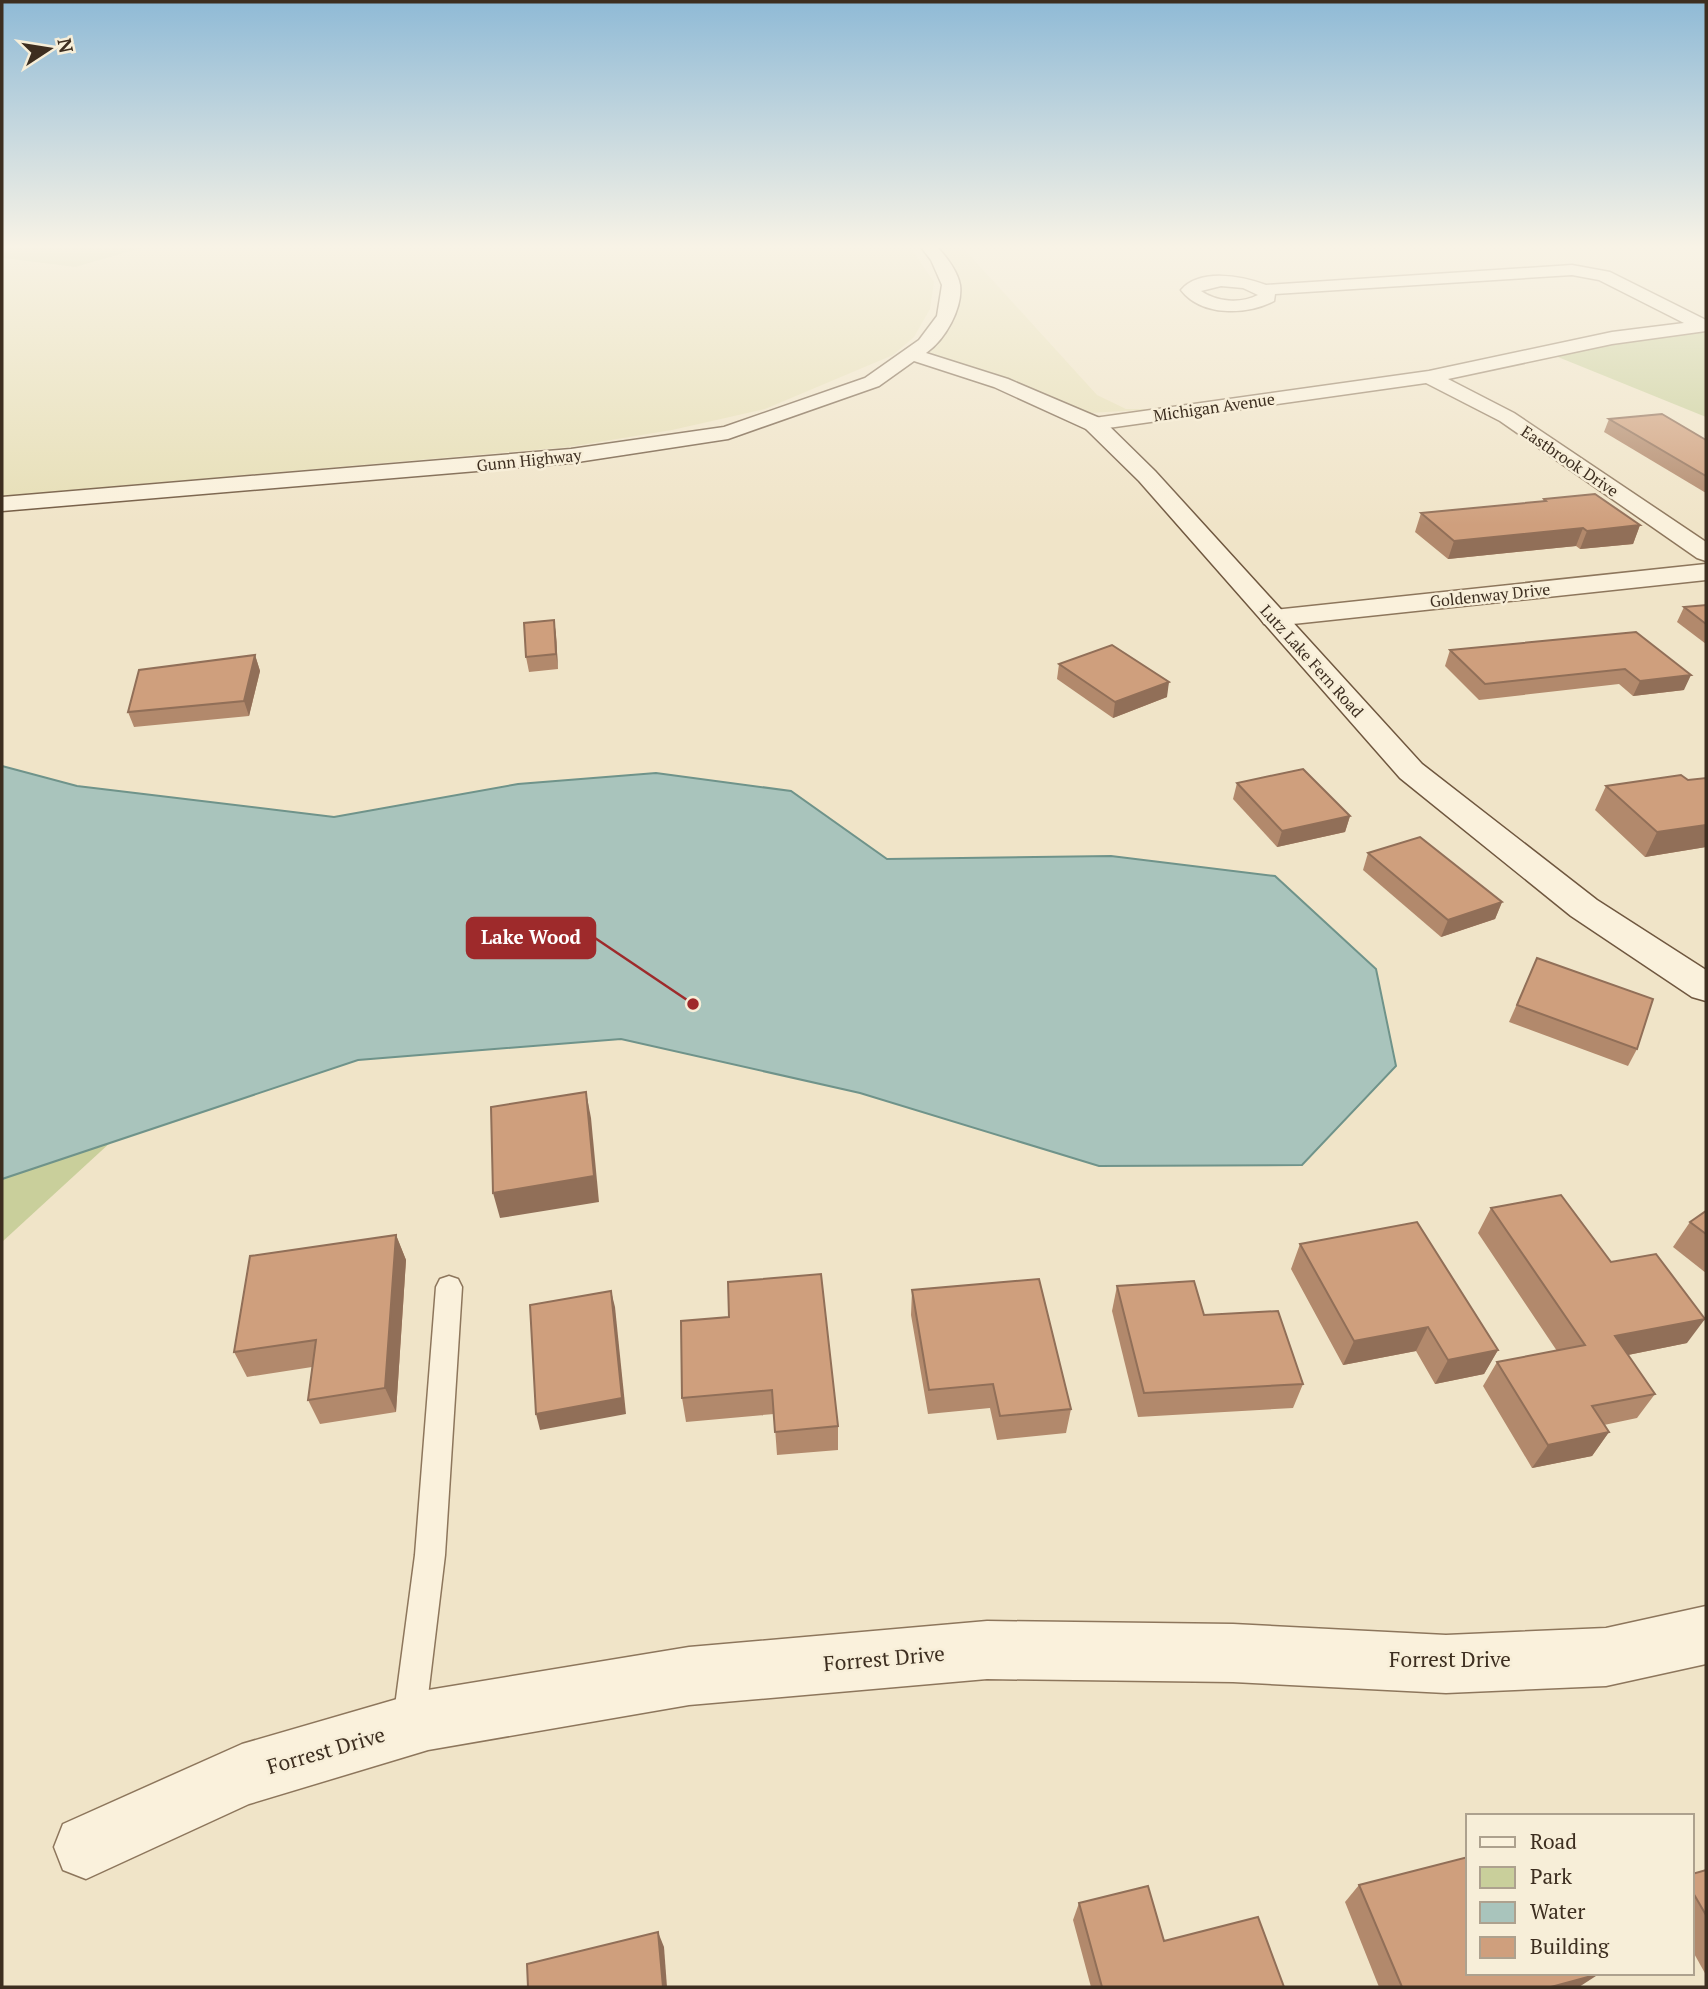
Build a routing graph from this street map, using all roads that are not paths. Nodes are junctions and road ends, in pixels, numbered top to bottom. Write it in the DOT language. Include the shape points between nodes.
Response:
graph roads {
  1 [pos="929,340"];
  2 [pos="1603,340"];
  3 [pos="917,370"];
  4 [pos="1429,377"];
  5 [pos="1094,424"];
  6 [pos="2,504"];
  7 [pos="1706,553"];
  8 [pos="1706,572"];
  9 [pos="1274,618"];
  10 [pos="1706,988"];
  11 [pos="449,1287"];
  12 [pos="1706,1635"];
  13 [pos="408,1726"];
  14 [pos="86,1847"];
  1 -- 3 [label="street, Gunn Highway"];
  2 -- 4 [label="street, Michigan Avenue"];
  3 -- 5 [label="street, Lutz Lake Fern Road" via="1001,383"];
  3 -- 6 [label="street, Gunn Highway" via="728,433 685,441 460,467"];
  4 -- 5 [label="street, Michigan Avenue"];
  4 -- 7 [label="street, Eastbrook Drive" via="1507,417"];
  5 -- 9 [label="street, Lutz Lake Fern Road"];
  8 -- 9 [label="street, Goldenway Drive"];
  9 -- 10 [label="street, Lutz Lake Fern Road" via="1411,771 1584,908"];
  11 -- 13 [label="lane" via="430,1555"];
  12 -- 13 [label="street, Forrest Drive" via="1606,1657 1446,1664 1233,1653 988,1650 689,1676"];
  13 -- 14 [label="street, Forrest Drive" via="242,1775"];
}
